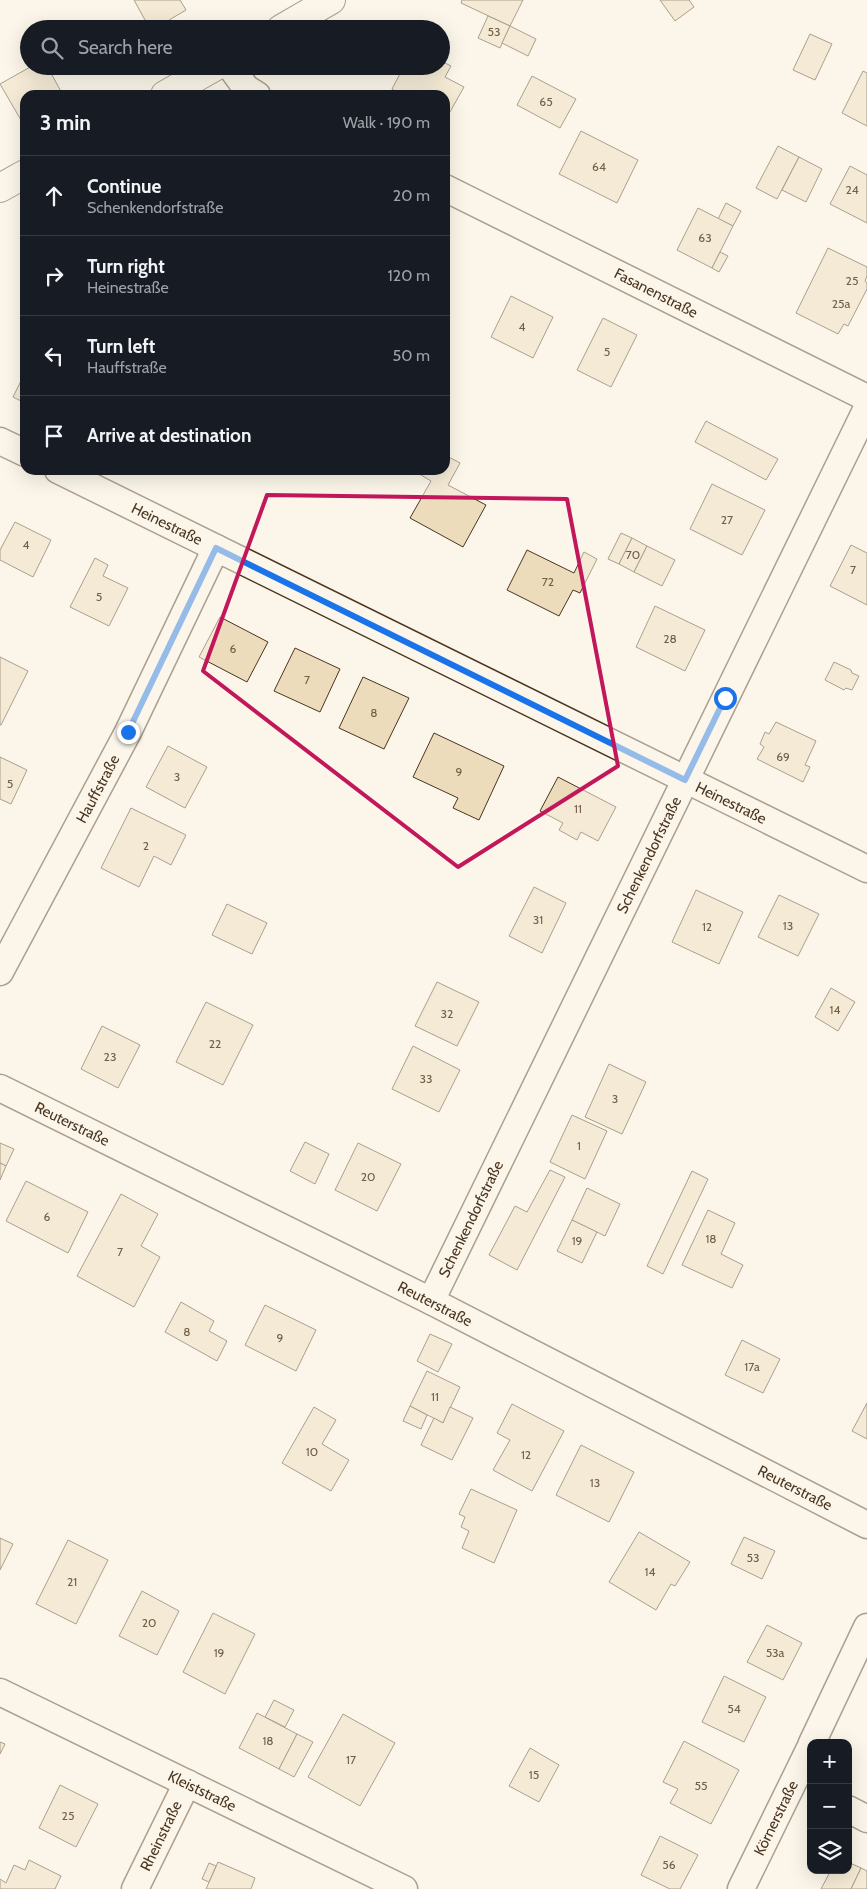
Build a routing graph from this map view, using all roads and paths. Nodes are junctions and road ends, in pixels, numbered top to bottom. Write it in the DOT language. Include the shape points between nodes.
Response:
graph roads {
  1 [pos="332,0"];
  2 [pos="297,20"];
  3 [pos="200,75"];
  4 [pos="237,75"];
  5 [pos="174,90"];
  6 [pos="249,90"];
  7 [pos="20,177"];
  8 [pos="0,188"];
  9 [pos="450,190"];
  10 [pos="867,398"];
  11 [pos="867,408"];
  12 [pos="0,441"];
  13 [pos="20,451"];
  14 [pos="68,475"];
  15 [pos="216,548"];
  16 [pos="685,780"];
  17 [pos="867,869"];
  18 [pos="0,972"];
  19 [pos="0,1088"];
  20 [pos="430,1301"];
  21 [pos="867,1525"];
  22 [pos="867,1627"];
  23 [pos="0,1692"];
  24 [pos="814,1739"];
  25 [pos="807,1765"];
  26 [pos="187,1783"];
  27 [pos="802,1786"];
  28 [pos="852,1812"];
  29 [pos="867,1819"];
  30 [pos="135,1889"];
  31 [pos="404,1889"];
  32 [pos="740,1889"];
  1 -- 2 [label="street"];
  3 -- 5 [label="street"];
  4 -- 6 [label="street"];
  7 -- 8 [label="street"];
  9 -- 10 [label="street, Fasanenstraße"];
  11 -- 16 [label="street, Schenkendorfstraße"];
  12 -- 13 [label="street"];
  14 -- 15 [label="street, Heinestraße"];
  15 -- 16 [label="street, Heinestraße"];
  15 -- 18 [label="street, Hauffstraße" via="128,732"];
  16 -- 17 [label="street, Heinestraße"];
  16 -- 20 [label="street, Schenkendorfstraße"];
  19 -- 20 [label="street, Reuterstraße"];
  20 -- 21 [label="street, Reuterstraße"];
  22 -- 24 [label="street, Körnerstraße"];
  23 -- 26 [label="street, Kleiststraße"];
  25 -- 27 [label="street, Körnerstraße"];
  26 -- 30 [label="street, Rheinstraße"];
  26 -- 31 [label="street, Kleiststraße"];
  27 -- 32 [label="street, Körnerstraße"];
  28 -- 29 [label="street"];
}
